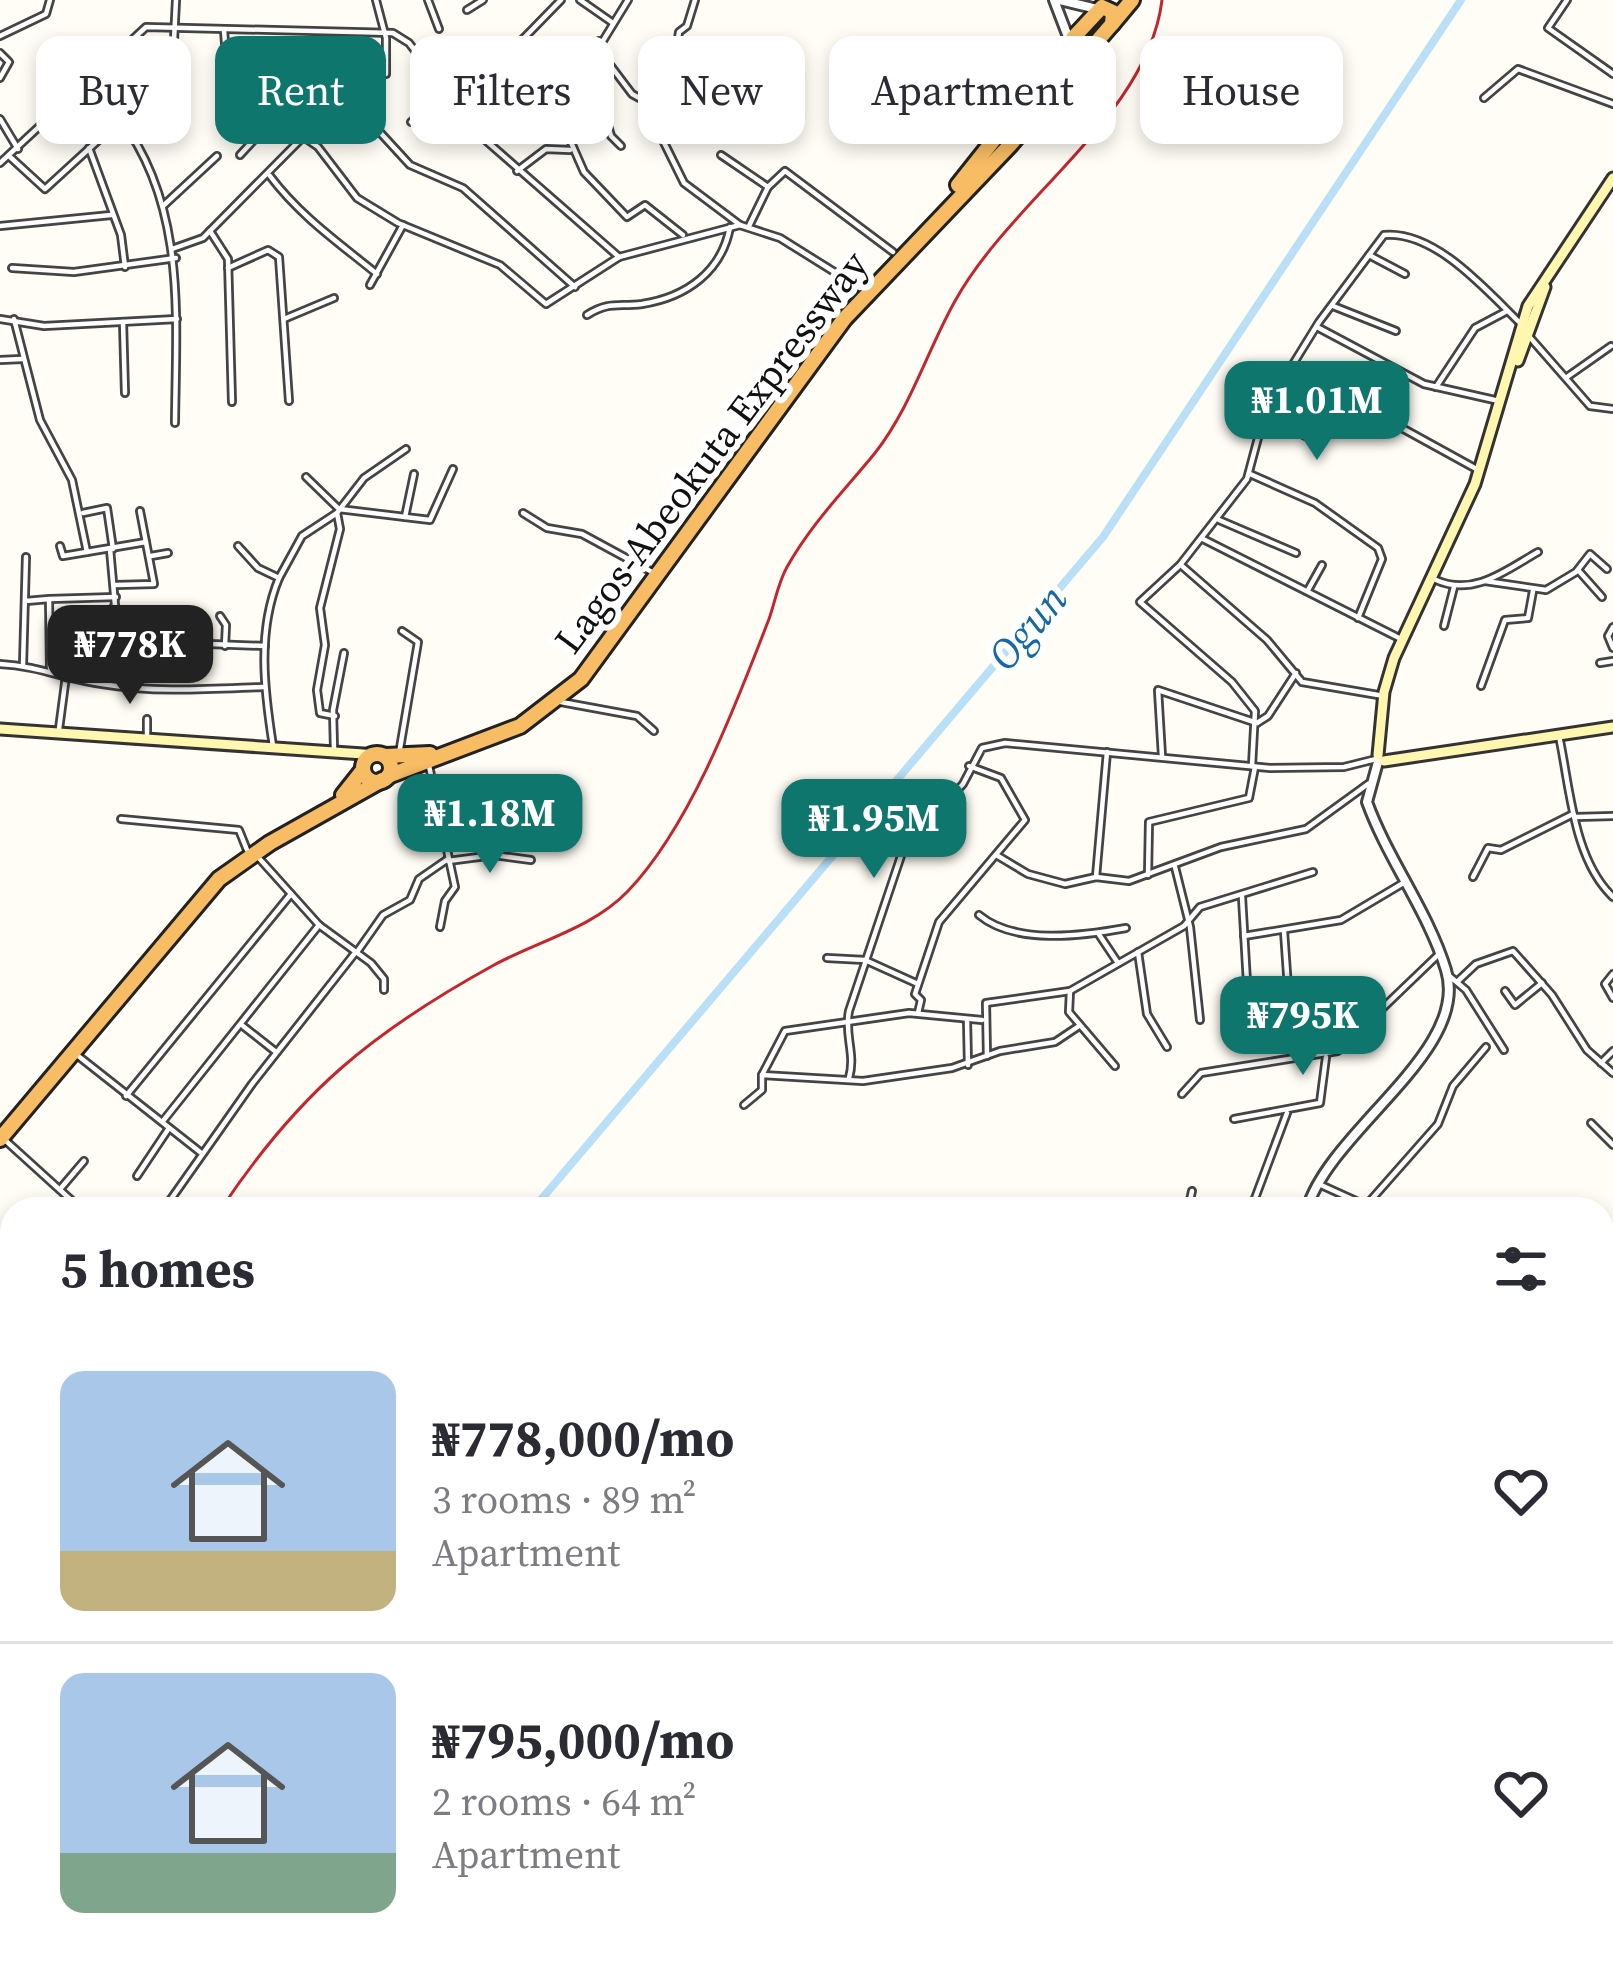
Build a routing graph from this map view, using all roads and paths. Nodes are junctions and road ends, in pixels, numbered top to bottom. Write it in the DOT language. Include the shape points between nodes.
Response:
graph roads {
  1 [pos="50,0"];
  2 [pos="176,0"];
  3 [pos="376,0"];
  4 [pos="428,0"];
  5 [pos="483,0"];
  6 [pos="561,0"];
  7 [pos="580,0"];
  8 [pos="628,0"];
  9 [pos="695,0"];
  10 [pos="1060,0"];
  11 [pos="1073,0"];
  12 [pos="1132,0"];
  13 [pos="1567,0"];
  14 [pos="1103,4"];
  15 [pos="467,10"];
  16 [pos="614,23"];
  17 [pos="1112,24"];
  18 [pos="175,28"];
  19 [pos="440,28"];
  20 [pos="224,29"];
  21 [pos="386,33"];
  22 [pos="0,36"];
  23 [pos="174,36"];
  24 [pos="225,36"];
  25 [pos="526,36"];
  26 [pos="603,36"];
  27 [pos="679,36"];
  28 [pos="1068,36"];
  29 [pos="1076,36"];
  30 [pos="1102,36"];
  31 [pos="410,44"];
  32 [pos="0,53"];
  33 [pos="614,71"];
  34 [pos="1613,74"];
  35 [pos="0,78"];
  36 [pos="638,97"];
  37 [pos="1484,98"];
  38 [pos="1613,104"];
  39 [pos="0,107"];
  40 [pos="0,118"];
  41 [pos="386,139"];
  42 [pos="614,139"];
  43 [pos="92,144"];
  44 [pos="136,144"];
  45 [pos="250,144"];
  46 [pos="297,144"];
  47 [pos="312,144"];
  48 [pos="489,144"];
  49 [pos="570,144"];
  50 [pos="666,144"];
  51 [pos="994,144"];
  52 [pos="1011,144"];
  53 [pos="621,146"];
  54 [pos="89,147"];
  55 [pos="18,148"];
  56 [pos="571,150"];
  57 [pos="240,155"];
  58 [pos="721,155"];
  59 [pos="217,156"];
  60 [pos="9,157"];
  61 [pos="0,164"];
  62 [pos="517,171"];
  63 [pos="271,176"];
  64 [pos="1613,182"];
  65 [pos="768,187"];
  66 [pos="163,206"];
  67 [pos="111,215"];
  68 [pos="404,225"];
  69 [pos="0,226"];
  70 [pos="740,226"];
  71 [pos="749,226"];
  72 [pos="730,227"];
  73 [pos="211,231"];
  74 [pos="686,237"];
  75 [pos="172,249"];
  76 [pos="1369,255"];
  77 [pos="619,257"];
  78 [pos="176,258"];
  79 [pos="889,261"];
  80 [pos="12,268"];
  81 [pos="125,268"];
  82 [pos="228,268"];
  83 [pos="377,274"];
  84 [pos="1405,274"];
  85 [pos="370,285"];
  86 [pos="576,287"];
  87 [pos="860,288"];
  88 [pos="334,298"];
  89 [pos="1333,306"];
  90 [pos="1507,311"];
  91 [pos="587,315"];
  92 [pos="0,319"];
  93 [pos="14,319"];
  94 [pos="284,319"];
  95 [pos="177,320"];
  96 [pos="123,322"];
  97 [pos="1317,327"];
  98 [pos="1524,329"];
  99 [pos="1396,332"];
  100 [pos="1610,346"];
  101 [pos="22,359"];
  102 [pos="0,360"];
  103 [pos="1286,377"];
  104 [pos="1567,377"];
  105 [pos="1436,387"];
  106 [pos="785,389"];
  107 [pos="125,393"];
  108 [pos="290,400"];
  109 [pos="1348,401"];
  110 [pos="232,402"];
  111 [pos="1502,402"];
  112 [pos="772,408"];
  113 [pos="1613,409"];
  114 [pos="1263,414"];
  115 [pos="176,423"];
  116 [pos="406,449"];
  117 [pos="453,469"];
  118 [pos="1480,471"];
  119 [pos="413,474"];
  120 [pos="1250,474"];
  121 [pos="306,478"];
  122 [pos="140,511"];
  123 [pos="338,511"];
  124 [pos="523,513"];
  125 [pos="80,514"];
  126 [pos="405,517"];
  127 [pos="1219,520"];
  128 [pos="1203,538"];
  129 [pos="146,542"];
  130 [pos="60,546"];
  131 [pos="238,546"];
  132 [pos="112,549"];
  133 [pos="87,552"];
  134 [pos="1538,552"];
  135 [pos="168,553"];
  136 [pos="1297,553"];
  137 [pos="151,556"];
  138 [pos="26,557"];
  139 [pos="1322,565"];
  140 [pos="1180,566"];
  141 [pos="1607,568"];
  142 [pos="1578,570"];
  143 [pos="656,575"];
  144 [pos="279,578"];
  145 [pos="1436,580"];
  146 [pos="1486,581"];
  147 [pos="116,585"];
  148 [pos="1454,587"];
  149 [pos="1308,590"];
  150 [pos="1533,591"];
  151 [pos="116,597"];
  152 [pos="1602,597"];
  153 [pos="49,599"];
  154 [pos="26,601"];
  155 [pos="220,616"];
  156 [pos="1358,618"];
  157 [pos="1444,626"];
  158 [pos="1613,627"];
  159 [pos="402,632"];
  160 [pos="95,639"];
  161 [pos="1401,639"];
  162 [pos="225,646"];
  163 [pos="265,646"];
  164 [pos="200,647"];
  165 [pos="1613,648"];
  166 [pos="344,653"];
  167 [pos="146,660"];
  168 [pos="1613,661"];
  169 [pos="1600,663"];
  170 [pos="0,664"];
  171 [pos="23,665"];
  172 [pos="50,668"];
  173 [pos="1296,674"];
  174 [pos="66,676"];
  175 [pos="83,680"];
  176 [pos="1481,686"];
  177 [pos="263,687"];
  178 [pos="1384,696"];
  179 [pos="556,702"];
  180 [pos="335,716"];
  181 [pos="147,719"];
  182 [pos="1257,723"];
  183 [pos="1613,725"];
  184 [pos="0,729"];
  185 [pos="654,731"];
  186 [pos="59,733"];
  187 [pos="1558,736"];
  188 [pos="147,738"];
  189 [pos="273,746"];
  190 [pos="339,750"];
  191 [pos="1107,752"];
  192 [pos="388,755"];
  193 [pos="1162,757"];
  194 [pos="1381,758"];
  195 [pos="428,760"];
  196 [pos="969,766"];
  197 [pos="1253,766"];
  198 [pos="362,770"];
  199 [pos="385,778"];
  200 [pos="1368,784"];
  201 [pos="1575,815"];
  202 [pos="1613,816"];
  203 [pos="122,819"];
  204 [pos="251,851"];
  205 [pos="998,856"];
  206 [pos="448,860"];
  207 [pos="531,860"];
  208 [pos="1174,865"];
  209 [pos="1313,872"];
  210 [pos="1148,875"];
  211 [pos="1096,877"];
  212 [pos="1473,877"];
  213 [pos="1405,882"];
  214 [pos="291,894"];
  215 [pos="1242,895"];
  216 [pos="1613,897"];
  217 [pos="980,915"];
  218 [pos="1188,922"];
  219 [pos="319,925"];
  220 [pos="440,928"];
  221 [pos="1126,928"];
  222 [pos="1284,930"];
  223 [pos="1097,932"];
  224 [pos="1244,936"];
  225 [pos="356,952"];
  226 [pos="1138,952"];
  227 [pos="1439,954"];
  228 [pos="826,958"];
  229 [pos="865,960"];
  230 [pos="1118,963"];
  231 [pos="1448,974"];
  232 [pos="1613,974"];
  233 [pos="1457,982"];
  234 [pos="1542,982"];
  235 [pos="918,985"];
  236 [pos="1311,988"];
  237 [pos="384,990"];
  238 [pos="1288,990"];
  239 [pos="1070,991"];
  240 [pos="1505,991"];
  241 [pos="1613,998"];
  242 [pos="1248,1005"];
  243 [pos="917,1013"];
  244 [pos="1249,1017"];
  245 [pos="967,1020"];
  246 [pos="985,1020"];
  247 [pos="1200,1020"];
  248 [pos="846,1025"];
  249 [pos="243,1026"];
  250 [pos="1079,1026"];
  251 [pos="1167,1047"];
  252 [pos="1486,1047"];
  253 [pos="1504,1050"];
  254 [pos="1613,1051"];
  255 [pos="73,1052"];
  256 [pos="277,1053"];
  257 [pos="987,1057"];
  258 [pos="1326,1057"];
  259 [pos="1601,1064"];
  260 [pos="968,1065"];
  261 [pos="1115,1066"];
  262 [pos="1613,1073"];
  263 [pos="762,1075"];
  264 [pos="849,1078"];
  265 [pos="1182,1094"];
  266 [pos="127,1096"];
  267 [pos="745,1105"];
  268 [pos="1287,1113"];
  269 [pos="1234,1119"];
  270 [pos="163,1121"];
  271 [pos="1591,1123"];
  272 [pos="169,1128"];
  273 [pos="1,1135"];
  274 [pos="1613,1145"];
  275 [pos="201,1153"];
  276 [pos="84,1161"];
  277 [pos="137,1176"];
  278 [pos="1317,1182"];
  279 [pos="61,1189"];
  280 [pos="1192,1191"];
  281 [pos="69,1197"];
  282 [pos="172,1197"];
  283 [pos="1190,1197"];
  284 [pos="1255,1197"];
  285 [pos="1311,1197"];
  286 [pos="1346,1197"];
  287 [pos="1375,1197"];
  1 -- 22 [label="street" via="46,14"];
  2 -- 18 [label="street"];
  3 -- 21 [label="street"];
  4 -- 19 [label="street"];
  5 -- 15 [label="street"];
  6 -- 25 [label="street"];
  7 -- 16 [label="street"];
  8 -- 16 [label="street"];
  9 -- 27 [label="street"];
  10 -- 14 [label="street"];
  10 -- 28 [label="street"];
  11 -- 14 [label="street"];
  12 -- 17 [label="highway"];
  13 -- 34 [label="street" via="1548,28"];
  14 -- 17 [label="highway"];
  14 -- 29 [label="highway, Lagos-Abeokuta Expressway"];
  16 -- 26 [label="street"];
  17 -- 30 [label="highway, Lagos-Abeokuta Expressway"];
  18 -- 20 [label="street"];
  18 -- 23 [label="street"];
  18 -- 55 [label="street" via="139,32"];
  20 -- 21 [label="street"];
  20 -- 24 [label="street"];
  21 -- 31 [label="street"];
  32 -- 35 [label="street" via="9,62"];
  33 -- 36 [label="street"];
  37 -- 38 [label="street" via="1518,69"];
  39 -- 40 [label="street"];
  40 -- 55 [label="street"];
  41 -- 86 [label="street" via="410,165 463,188"];
  42 -- 53 [label="street"];
  43 -- 54 [label="street"];
  44 -- 66 [label="street"];
  45 -- 57 [label="street"];
  46 -- 63 [label="street"];
  47 -- 68 [label="street" via="357,198"];
  48 -- 62 [label="street"];
  49 -- 56 [label="street"];
  50 -- 70 [label="street" via="685,182"];
  51 -- 79 [label="highway, Lagos-Abeokuta Expressway"];
  52 -- 79 [label="highway, Lagos-Abeokuta Expressway"];
  54 -- 60 [label="street" via="41,190"];
  54 -- 67 [label="street"];
  55 -- 60 [label="street"];
  56 -- 62 [label="street" via="546,149"];
  56 -- 74 [label="street" via="624,217 645,205"];
  58 -- 65 [label="street"];
  59 -- 66 [label="street"];
  60 -- 61 [label="street"];
  62 -- 77 [label="street"];
  63 -- 73 [label="street"];
  63 -- 83 [label="street" via="298,213"];
  64 -- 98 [label="main road"];
  65 -- 71 [label="street"];
  65 -- 79 [label="street" via="789,172"];
  66 -- 75 [label="street"];
  67 -- 69 [label="street"];
  67 -- 81 [label="street"];
  68 -- 83 [label="street"];
  68 -- 86 [label="street" via="500,265 542,303"];
  70 -- 71 [label="street"];
  70 -- 72 [label="street"];
  71 -- 87 [label="street"];
  72 -- 74 [label="street"];
  72 -- 91 [label="street" via="723,257 706,277 669,296 610,302"];
  73 -- 75 [label="street"];
  73 -- 82 [label="street"];
  74 -- 77 [label="street"];
  75 -- 78 [label="street"];
  76 -- 84 [label="street"];
  76 -- 89 [label="street"];
  76 -- 90 [label="street" via="1384,235 1398,236 1464,270"];
  77 -- 86 [label="street"];
  78 -- 81 [label="street"];
  78 -- 95 [label="street"];
  79 -- 87 [label="highway, Lagos-Abeokuta Expressway"];
  79 -- 106 [label="highway, Lagos-Abeokuta Expressway"];
  80 -- 81 [label="street"];
  82 -- 94 [label="street" via="274,251"];
  82 -- 110 [label="street"];
  83 -- 85 [label="street"];
  87 -- 106 [label="highway, Lagos-Abeokuta Expressway"];
  88 -- 94 [label="street"];
  89 -- 97 [label="street"];
  89 -- 99 [label="street"];
  90 -- 98 [label="street"];
  90 -- 105 [label="street" via="1475,328"];
  92 -- 93 [label="street"];
  93 -- 96 [label="street" via="44,326"];
  93 -- 101 [label="street"];
  94 -- 108 [label="street"];
  95 -- 96 [label="street"];
  95 -- 115 [label="street"];
  96 -- 107 [label="street"];
  97 -- 103 [label="street"];
  97 -- 105 [label="street"];
  98 -- 104 [label="street"];
  98 -- 111 [label="main road"];
  98 -- 145 [label="main road" via="1479,488"];
  100 -- 104 [label="street"];
  101 -- 102 [label="street"];
  101 -- 125 [label="street"];
  103 -- 109 [label="street"];
  103 -- 114 [label="street"];
  104 -- 113 [label="street" via="1594,409"];
  105 -- 111 [label="street"];
  106 -- 112 [label="highway, Lagos-Abeokuta Expressway"];
  109 -- 114 [label="street" via="1319,442"];
  109 -- 118 [label="street"];
  111 -- 118 [label="main road"];
  112 -- 143 [label="highway, Lagos-Abeokuta Expressway"];
  112 -- 179 [label="highway, Lagos-Abeokuta Expressway" via="603,654"];
  114 -- 120 [label="street"];
  116 -- 123 [label="street" via="364,478"];
  117 -- 126 [label="street" via="430,520"];
  118 -- 161 [label="main road"];
  119 -- 126 [label="street"];
  120 -- 127 [label="street"];
  120 -- 156 [label="street" via="1315,503 1378,548 1382,559"];
  121 -- 123 [label="street"];
  122 -- 129 [label="street"];
  123 -- 126 [label="street"];
  123 -- 144 [label="street" via="302,536"];
  123 -- 180 [label="street" via="320,608 325,644 316,704"];
  124 -- 143 [label="street"];
  125 -- 132 [label="street" via="107,508"];
  125 -- 133 [label="street"];
  127 -- 128 [label="street"];
  127 -- 136 [label="street"];
  128 -- 140 [label="street"];
  128 -- 149 [label="street"];
  129 -- 132 [label="street"];
  129 -- 137 [label="street"];
  130 -- 133 [label="street" via="63,556"];
  131 -- 144 [label="street"];
  132 -- 133 [label="street"];
  132 -- 147 [label="street"];
  134 -- 146 [label="street"];
  135 -- 137 [label="street"];
  137 -- 147 [label="street" via="153,585"];
  138 -- 154 [label="street"];
  139 -- 149 [label="street"];
  140 -- 173 [label="street"];
  140 -- 182 [label="street" via="1139,604 1232,682"];
  141 -- 142 [label="street" via="1590,554"];
  142 -- 150 [label="street"];
  142 -- 152 [label="street"];
  143 -- 192 [label="highway, Lagos-Abeokuta Expressway" via="599,651 532,709 446,748"];
  144 -- 163 [label="street" via="266,605"];
  145 -- 148 [label="street"];
  145 -- 194 [label="main road" via="1399,660"];
  146 -- 148 [label="street"];
  146 -- 150 [label="street"];
  147 -- 151 [label="street"];
  148 -- 157 [label="street"];
  149 -- 156 [label="street"];
  150 -- 176 [label="street" via="1528,618 1504,620"];
  151 -- 153 [label="street"];
  151 -- 160 [label="street"];
  153 -- 154 [label="street"];
  153 -- 172 [label="street"];
  154 -- 171 [label="street"];
  155 -- 162 [label="street"];
  156 -- 161 [label="street"];
  158 -- 165 [label="street"];
  159 -- 192 [label="street" via="418,642"];
  160 -- 167 [label="street"];
  160 -- 175 [label="street"];
  161 -- 178 [label="main road"];
  162 -- 163 [label="street"];
  162 -- 164 [label="street"];
  163 -- 177 [label="street"];
  164 -- 167 [label="street" via="153,643"];
  164 -- 167 [label="street" via="193,668"];
  166 -- 180 [label="street"];
  168 -- 169 [label="street"];
  170 -- 171 [label="street"];
  171 -- 172 [label="street"];
  172 -- 174 [label="street"];
  173 -- 178 [label="street" via="1313,688"];
  173 -- 182 [label="street"];
  174 -- 175 [label="street"];
  174 -- 186 [label="street"];
  175 -- 177 [label="street" via="203,692"];
  177 -- 189 [label="street"];
  178 -- 194 [label="main road"];
  179 -- 185 [label="street" via="637,716"];
  179 -- 195 [label="highway, Lagos-Abeokuta Expressway" via="505,733"];
  180 -- 190 [label="street"];
  181 -- 188 [label="street"];
  182 -- 193 [label="street" via="1158,689"];
  182 -- 197 [label="street"];
  183 -- 187 [label="main road"];
  183 -- 194 [label="main road"];
  184 -- 186 [label="main road"];
  186 -- 188 [label="main road"];
  187 -- 194 [label="main road"];
  187 -- 201 [label="street"];
  188 -- 189 [label="main road"];
  189 -- 190 [label="main road"];
  190 -- 192 [label="main road"];
  190 -- 198 [label="main road"];
  191 -- 193 [label="street"];
  191 -- 196 [label="street" via="996,743"];
  191 -- 211 [label="street"];
  192 -- 198 [label="highway, Lagos-Abeokuta Expressway"];
  192 -- 199 [label="highway"];
  193 -- 197 [label="street"];
  194 -- 197 [label="street" via="1344,767"];
  194 -- 200 [label="street"];
  195 -- 199 [label="highway, Lagos-Abeokuta Expressway"];
  195 -- 206 [label="street"];
  196 -- 205 [label="street" via="1001,778 1024,817"];
  196 -- 229 [label="street" via="963,784 903,850"];
  197 -- 210 [label="street" via="1250,798 1149,822"];
  198 -- 199 [label="highway" via="366,780"];
  198 -- 204 [label="highway, Lagos-Abeokuta Expressway" via="340,797"];
  199 -- 204 [label="highway, Lagos-Abeokuta Expressway"];
  200 -- 208 [label="street" via="1306,829"];
  200 -- 213 [label="street" via="1370,812"];
  201 -- 202 [label="street"];
  201 -- 212 [label="street" via="1501,850 1490,847"];
  201 -- 216 [label="street" via="1594,875"];
  203 -- 204 [label="street" via="239,830"];
  204 -- 214 [label="street"];
  204 -- 255 [label="highway, Lagos-Abeokuta Expressway" via="207,891"];
  204 -- 273 [label="highway, Lagos-Abeokuta Expressway" via="195,895"];
  205 -- 211 [label="street" via="1065,884"];
  205 -- 235 [label="street" via="939,922"];
  206 -- 207 [label="street"];
  206 -- 220 [label="street" via="455,887"];
  206 -- 225 [label="street" via="419,879 410,900 383,915"];
  208 -- 210 [label="street"];
  208 -- 218 [label="street"];
  209 -- 215 [label="street"];
  210 -- 211 [label="street"];
  213 -- 222 [label="street" via="1341,920"];
  213 -- 227 [label="street"];
  214 -- 219 [label="street"];
  214 -- 266 [label="street"];
  215 -- 218 [label="street" via="1200,907"];
  215 -- 224 [label="street"];
  217 -- 223 [label="street" via="1001,929"];
  218 -- 226 [label="street"];
  218 -- 247 [label="street"];
  219 -- 225 [label="street"];
  219 -- 249 [label="street"];
  221 -- 223 [label="street"];
  222 -- 224 [label="street"];
  222 -- 238 [label="street"];
  223 -- 230 [label="street"];
  224 -- 242 [label="street"];
  225 -- 237 [label="street" via="384,979"];
  225 -- 256 [label="street"];
  226 -- 230 [label="street"];
  226 -- 251 [label="street" via="1147,1014"];
  227 -- 231 [label="street"];
  227 -- 258 [label="street"];
  228 -- 229 [label="street"];
  229 -- 235 [label="street"];
  229 -- 248 [label="street"];
  230 -- 239 [label="street"];
  231 -- 233 [label="street"];
  231 -- 278 [label="street" via="1435,1039"];
  232 -- 241 [label="street" via="1605,987"];
  233 -- 234 [label="street" via="1511,950"];
  233 -- 253 [label="street"];
  234 -- 240 [label="street" via="1514,1005"];
  234 -- 259 [label="street"];
  235 -- 243 [label="street"];
  236 -- 238 [label="street"];
  238 -- 242 [label="street" via="1277,1006"];
  239 -- 246 [label="street" via="986,1004"];
  239 -- 250 [label="street" via="1069,1012"];
  242 -- 244 [label="street"];
  243 -- 245 [label="street"];
  243 -- 248 [label="street"];
  245 -- 246 [label="street"];
  245 -- 260 [label="street"];
  246 -- 257 [label="street"];
  248 -- 263 [label="street" via="785,1031"];
  248 -- 264 [label="street" via="854,1060"];
  249 -- 256 [label="street"];
  249 -- 270 [label="street"];
  250 -- 257 [label="street" via="1054,1042"];
  250 -- 261 [label="street"];
  252 -- 287 [label="street" via="1453,1086 1438,1124"];
  254 -- 259 [label="street"];
  255 -- 266 [label="street"];
  255 -- 273 [label="highway, Lagos-Abeokuta Expressway"];
  256 -- 275 [label="street"];
  257 -- 260 [label="street"];
  258 -- 265 [label="street" via="1201,1073"];
  258 -- 268 [label="street" via="1320,1103"];
  259 -- 262 [label="street"];
  260 -- 264 [label="street"];
  263 -- 264 [label="street"];
  263 -- 267 [label="street" via="762,1090"];
  266 -- 270 [label="street"];
  268 -- 269 [label="street"];
  268 -- 284 [label="street"];
  270 -- 272 [label="street"];
  271 -- 274 [label="street"];
  272 -- 275 [label="street"];
  272 -- 277 [label="street"];
  273 -- 279 [label="street"];
  275 -- 282 [label="street"];
  276 -- 279 [label="street"];
  278 -- 285 [label="street"];
  278 -- 286 [label="street"];
  279 -- 281 [label="street"];
  280 -- 283 [label="street"];
}
